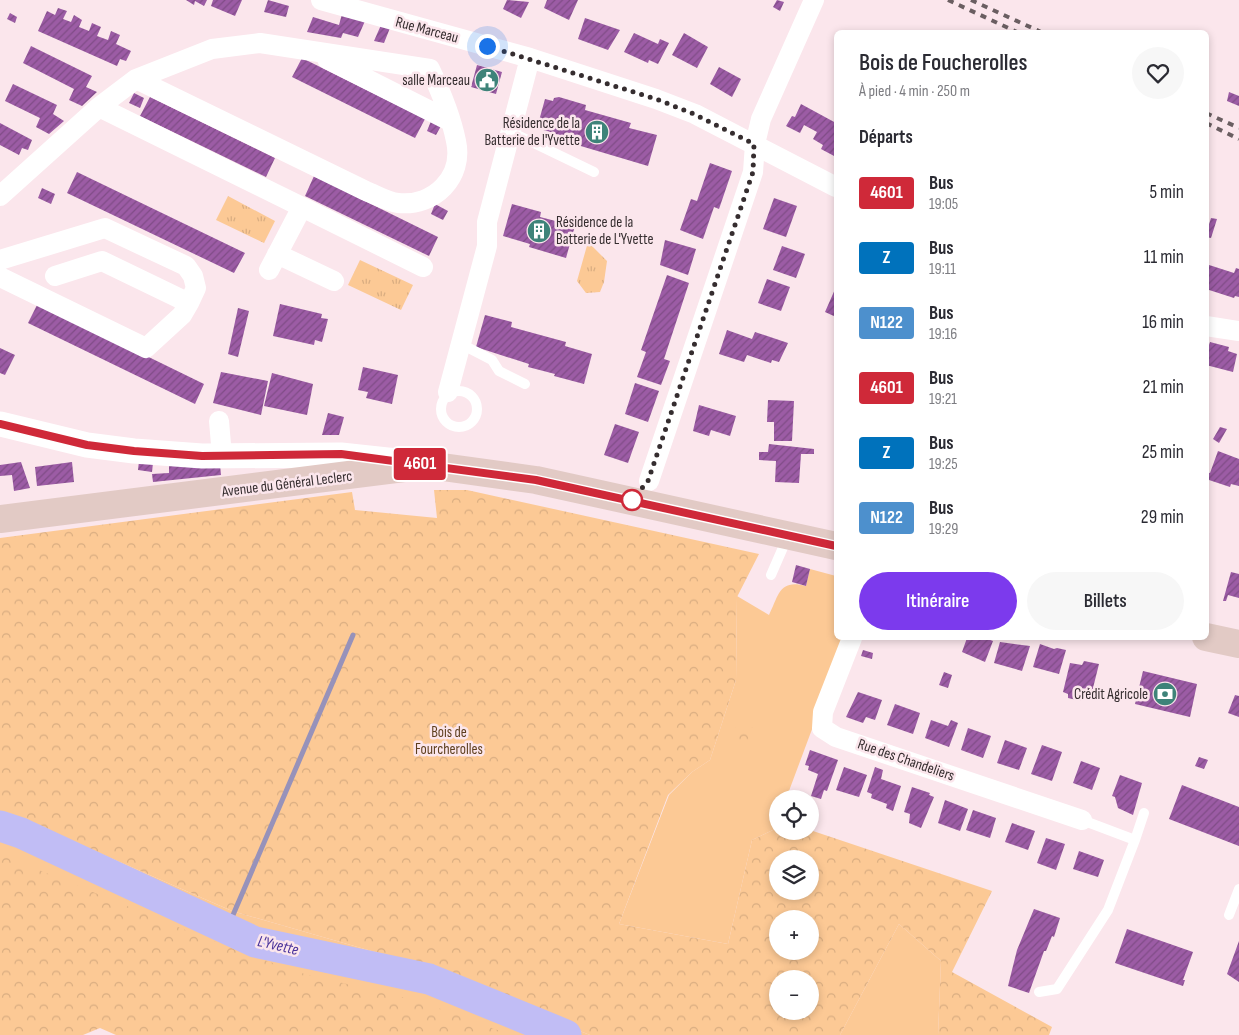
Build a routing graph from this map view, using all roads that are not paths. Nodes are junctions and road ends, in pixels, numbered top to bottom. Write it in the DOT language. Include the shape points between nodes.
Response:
graph roads {
  1 [pos="321,0"];
  2 [pos="814,0"];
  3 [pos="312,51"];
  4 [pos="530,58"];
  5 [pos="136,79"];
  6 [pos="99,108"];
  7 [pos="450,121"];
  8 [pos="511,132"];
  9 [pos="754,144"];
  10 [pos="594,172"];
  11 [pos="834,187"];
  12 [pos="0,196"];
  13 [pos="302,207"];
  14 [pos="0,260"];
  15 [pos="423,267"];
  16 [pos="55,276"];
  17 [pos="0,277"];
  18 [pos="334,281"];
  19 [pos="189,303"];
  20 [pos="1209,327"];
  21 [pos="1239,332"];
  22 [pos="461,344"];
  23 [pos="525,384"];
  24 [pos="448,392"];
  25 [pos="220,421"];
  26 [pos="0,424"];
  27 [pos="222,456"];
  28 [pos="428,464"];
  29 [pos="648,481"];
  30 [pos="0,519"];
  31 [pos="788,535"];
  32 [pos="834,546"];
  33 [pos="771,575"];
  34 [pos="1209,638"];
  35 [pos="851,640"];
  36 [pos="1239,644"];
  37 [pos="1144,813"];
  38 [pos="1082,820"];
  39 [pos="1135,840"];
  40 [pos="1239,889"];
  41 [pos="1229,915"];
  42 [pos="1039,992"];
  1 -- 4 [label="street, Rue Marceau"];
  2 -- 9 [label="street" via="761,119"];
  3 -- 5 [label="street" via="260,43 212,49"];
  3 -- 7 [label="street"];
  3 -- 7 [label="street" via="430,68 443,95"];
  4 -- 8 [label="street"];
  4 -- 9 [label="street, Rue Marceau" via="656,99"];
  5 -- 6 [label="street"];
  5 -- 7 [label="street" via="397,203 412,203 437,194 449,181 457,167 457,142"];
  6 -- 12 [label="street"];
  6 -- 13 [label="street"];
  8 -- 10 [label="lane"];
  8 -- 22 [label="street" via="487,222 487,246"];
  9 -- 11 [label="street, Rue Marceau"];
  9 -- 29 [label="street" via="753,172"];
  13 -- 15 [label="street"];
  13 -- 18 [label="street" via="273,262"];
  14 -- 19 [label="street" via="105,228 186,266 196,288"];
  16 -- 19 [label="street" via="102,261"];
  17 -- 19 [label="street" via="146,348 182,315"];
  20 -- 21 [label="street"];
  22 -- 23 [label="lane" via="492,360 499,371"];
  22 -- 24 [label="street"];
  25 -- 27 [label="street"];
  26 -- 27 [label="street" via="87,445"];
  27 -- 28 [label="street" via="341,454"];
  28 -- 30 [label="main road, Avenue du Général Leclerc"];
  28 -- 31 [label="main road, Avenue du Général Leclerc" via="536,480"];
  31 -- 32 [label="main road, Avenue du Général Leclerc"];
  31 -- 33 [label="lane"];
  34 -- 36 [label="main road"];
  35 -- 38 [label="street, Rue des Chandeliers" via="823,712 822,728 836,737"];
  37 -- 39 [label="lane"];
  38 -- 39 [label="lane"];
  39 -- 42 [label="lane" via="1108,910 1057,989"];
  40 -- 41 [label="lane"];
}
